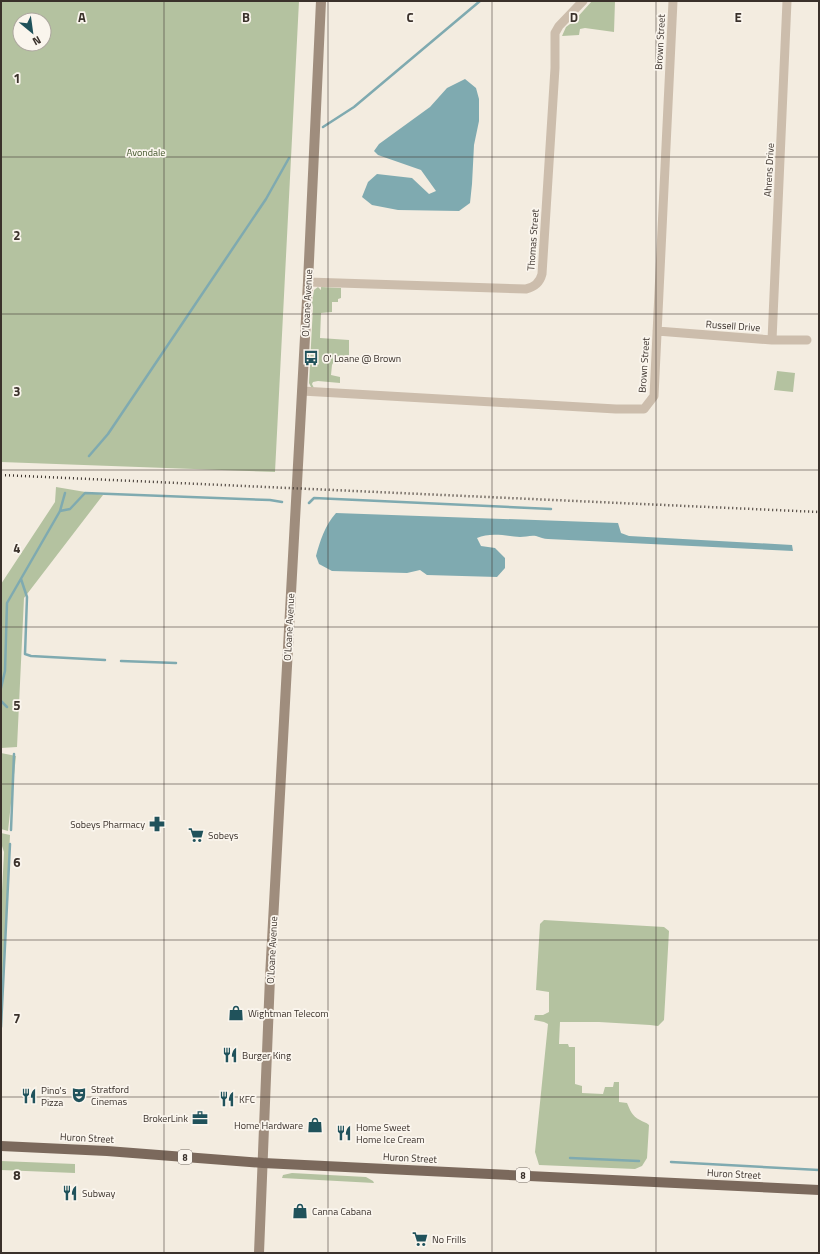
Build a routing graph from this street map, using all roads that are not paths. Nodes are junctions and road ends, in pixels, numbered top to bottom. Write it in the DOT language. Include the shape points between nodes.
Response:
graph roads {
  1 [pos="321,1"];
  2 [pos="583,1"];
  3 [pos="673,1"];
  4 [pos="787,1"];
  5 [pos="308,282"];
  6 [pos="657,331"];
  7 [pos="772,340"];
  8 [pos="807,340"];
  9 [pos="302,391"];
  10 [pos="1,1146"];
  11 [pos="263,1163"];
  12 [pos="819,1190"];
  13 [pos="259,1253"];
  1 -- 5 [label="street, O'Loane Avenue"];
  2 -- 5 [label="street, Thomas Street" via="555,33 542,274 537,284 526,289"];
  3 -- 6 [label="street, Brown Street"];
  4 -- 7 [label="street, Ahrens Drive"];
  5 -- 9 [label="street, O'Loane Avenue"];
  6 -- 7 [label="street, Russell Drive"];
  6 -- 9 [label="street, Brown Street" via="654,396 644,409"];
  7 -- 8 [label="street, Russell Drive"];
  9 -- 11 [label="street, O'Loane Avenue" via="270,977"];
  10 -- 11 [label="main road, Huron Street / 8"];
  11 -- 12 [label="main road, Huron Street / 8"];
  11 -- 13 [label="street, O'Loane Avenue"];
}
